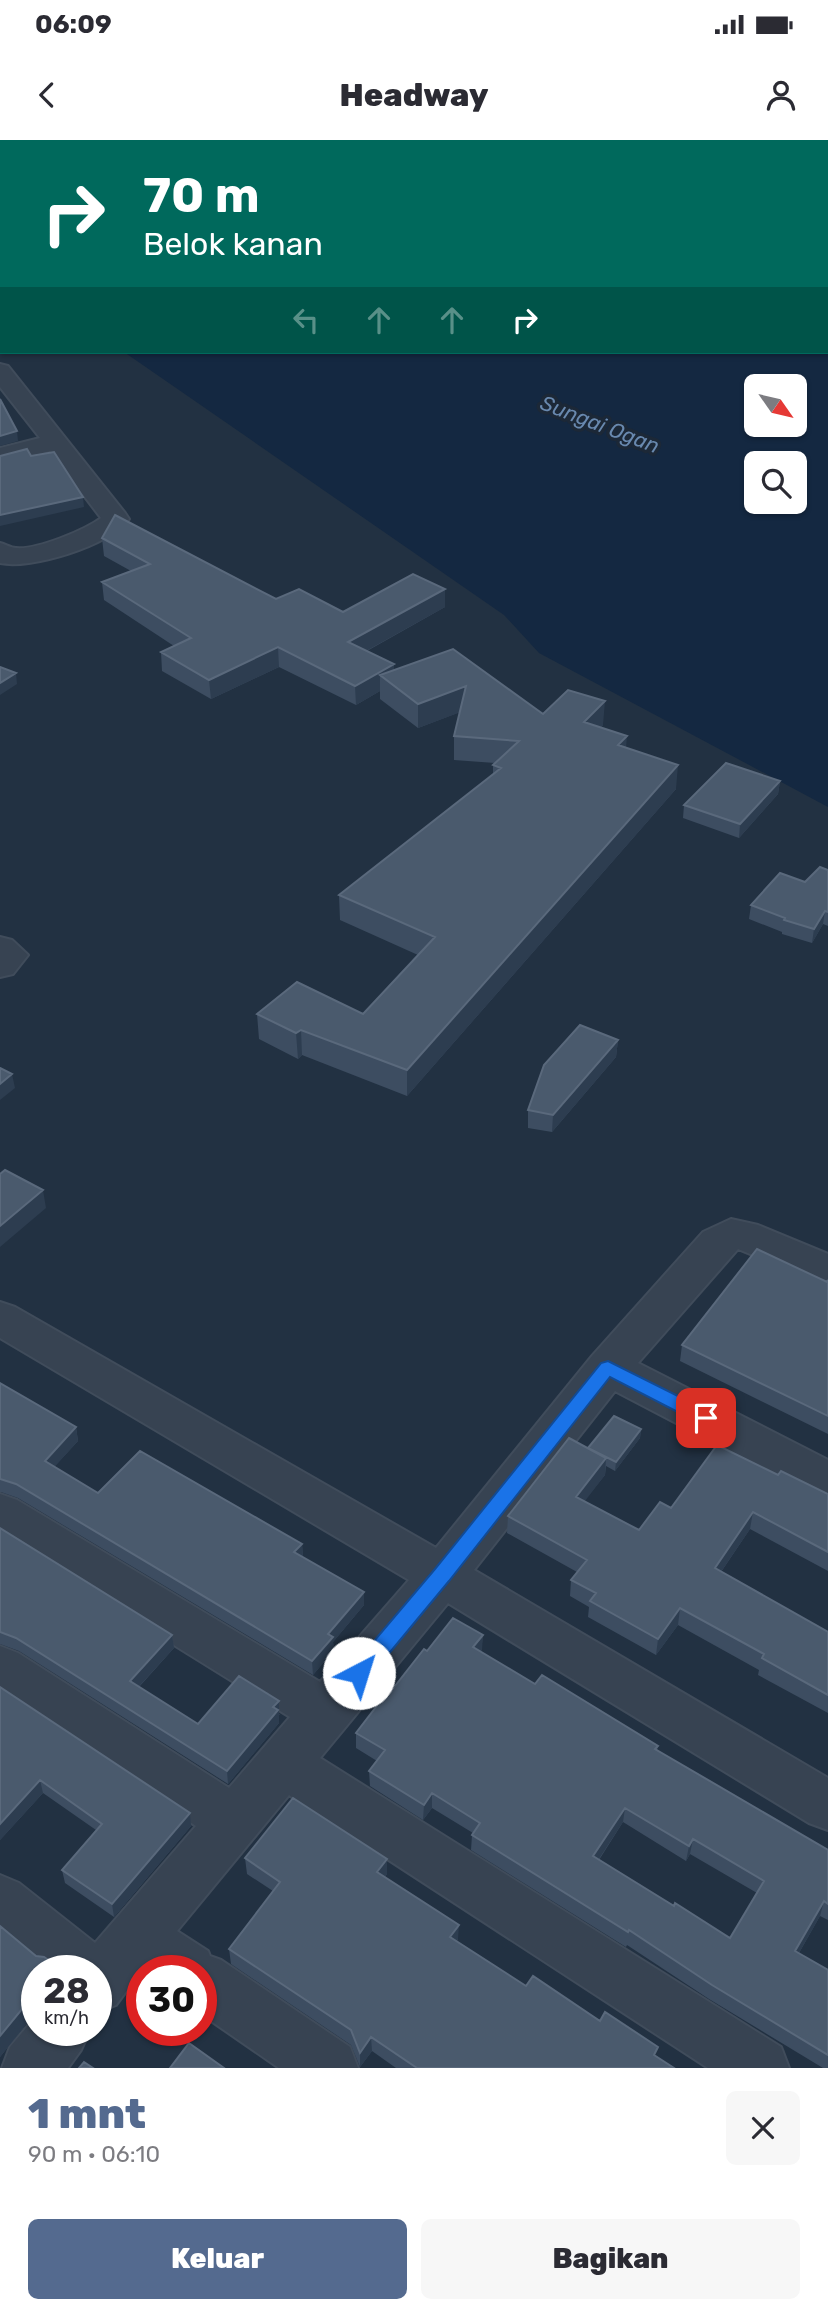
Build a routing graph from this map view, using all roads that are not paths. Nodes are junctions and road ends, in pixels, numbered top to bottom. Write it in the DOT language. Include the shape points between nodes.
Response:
graph roads {
  1 [pos="0,371"];
  2 [pos="9,397"];
  3 [pos="54,442"];
  4 [pos="0,456"];
  5 [pos="0,551"];
  6 [pos="0,948"];
  7 [pos="0,966"];
  8 [pos="828,1271"];
  9 [pos="0,1318"];
  10 [pos="608,1368"];
  11 [pos="828,1481"];
  12 [pos="0,1513"];
  13 [pos="442,1575"];
  14 [pos="0,1668"];
  15 [pos="326,1712"];
  16 [pos="283,1763"];
  17 [pos="828,1806"];
  18 [pos="234,1821"];
  19 [pos="0,1901"];
  20 [pos="137,1936"];
  21 [pos="65,1955"];
  22 [pos="166,1955"];
  23 [pos="112,1961"];
  24 [pos="217,1991"];
  25 [pos="48,2046"];
  26 [pos="31,2068"];
  27 [pos="330,2068"];
  28 [pos="760,2068"];
  1 -- 2 [label="street"];
  2 -- 3 [label="street"];
  3 -- 4 [label="street"];
  3 -- 5 [label="street" via="116,519 103,529 27,556 9,557"];
  6 -- 7 [label="street" via="10,955"];
  8 -- 10 [label="street" via="756,1238 731,1234 718,1242"];
  9 -- 13 [label="street"];
  10 -- 11 [label="street"];
  10 -- 13 [label="street"];
  12 -- 15 [label="street"];
  13 -- 15 [label="street"];
  13 -- 17 [label="street"];
  14 -- 18 [label="street"];
  15 -- 16 [label="street"];
  16 -- 18 [label="street"];
  16 -- 28 [label="street"];
  18 -- 20 [label="street"];
  19 -- 21 [label="street"];
  20 -- 22 [label="street"];
  20 -- 23 [label="street"];
  24 -- 27 [label="street"];
  25 -- 26 [label="street"];
}
